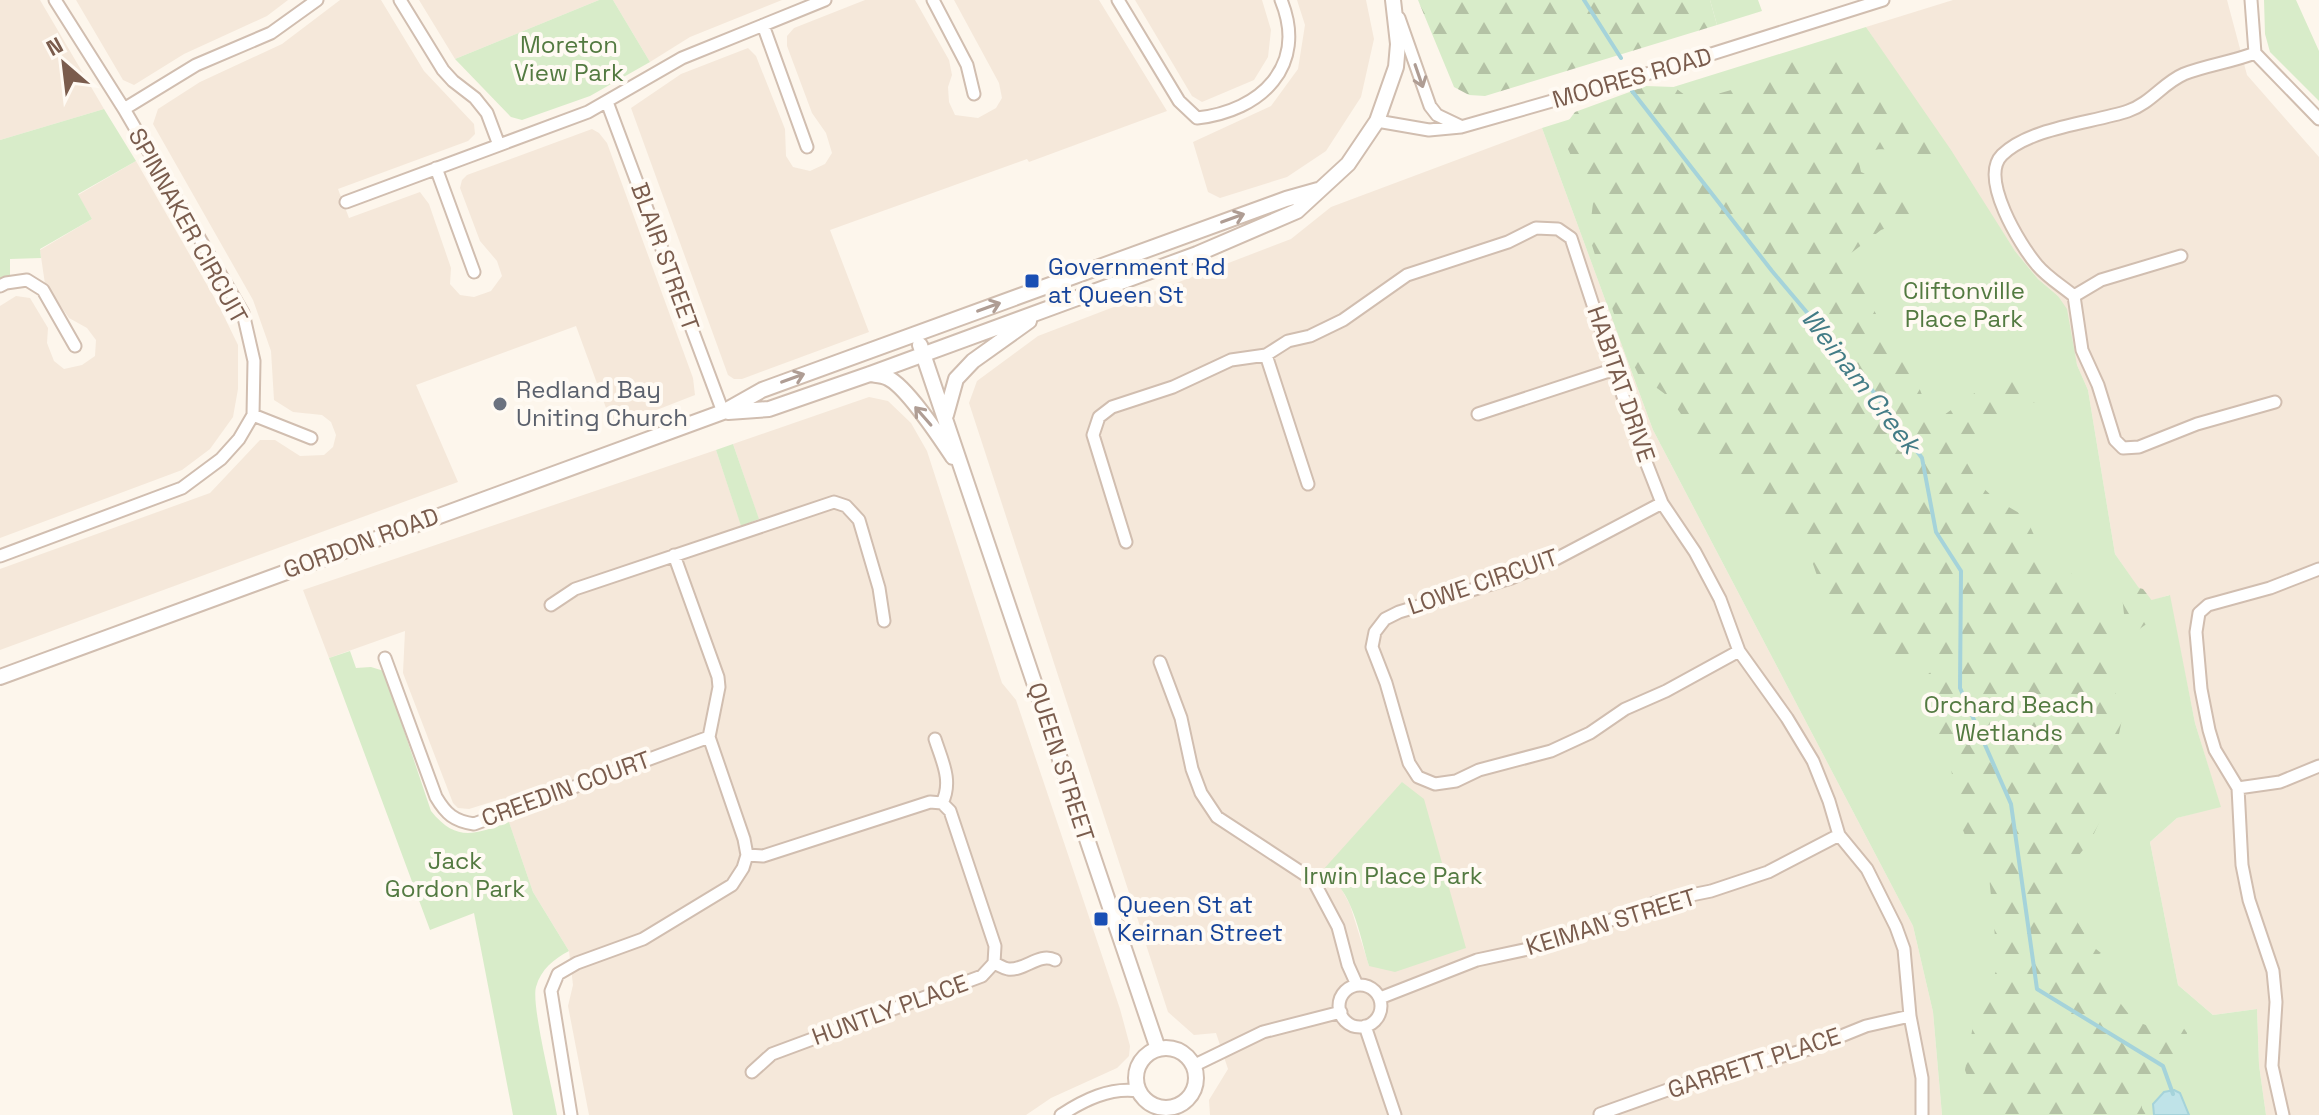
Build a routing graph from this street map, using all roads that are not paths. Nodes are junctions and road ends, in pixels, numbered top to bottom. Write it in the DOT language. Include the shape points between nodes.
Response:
graph roads {
  1 [pos="55,0"];
  2 [pos="317,0"];
  3 [pos="400,0"];
  4 [pos="825,0"];
  5 [pos="933,0"];
  6 [pos="1118,0"];
  7 [pos="1281,0"];
  8 [pos="1883,0"];
  9 [pos="2251,0"];
  10 [pos="1394,5"];
  11 [pos="763,25"];
  12 [pos="2255,53"];
  13 [pos="974,94"];
  14 [pos="607,102"];
  15 [pos="124,109"];
  16 [pos="2319,119"];
  17 [pos="1377,121"];
  18 [pos="1461,127"];
  19 [pos="499,145"];
  20 [pos="807,147"];
  21 [pos="436,168"];
  22 [pos="1318,190"];
  23 [pos="346,202"];
  24 [pos="2181,256"];
  25 [pos="474,272"];
  26 [pos="0,286"];
  27 [pos="2074,296"];
  28 [pos="1050,308"];
  29 [pos="916,333"];
  30 [pos="75,346"];
  31 [pos="923,353"];
  32 [pos="1266,355"];
  33 [pos="1615,369"];
  34 [pos="870,374"];
  35 [pos="2275,402"];
  36 [pos="723,412"];
  37 [pos="1478,414"];
  38 [pos="253,415"];
  39 [pos="946,419"];
  40 [pos="311,438"];
  41 [pos="965,474"];
  42 [pos="1308,484"];
  43 [pos="1662,503"];
  44 [pos="1126,542"];
  45 [pos="674,555"];
  46 [pos="0,556"];
  47 [pos="2319,569"];
  48 [pos="551,605"];
  49 [pos="884,621"];
  50 [pos="1739,651"];
  51 [pos="385,658"];
  52 [pos="1160,662"];
  53 [pos="0,677"];
  54 [pos="709,737"];
  55 [pos="935,739"];
  56 [pos="2319,766"];
  57 [pos="2238,788"];
  58 [pos="942,803"];
  59 [pos="1839,835"];
  60 [pos="747,855"];
  61 [pos="1055,960"];
  62 [pos="994,963"];
  63 [pos="1357,985"];
  64 [pos="1380,998"];
  65 [pos="1341,1012"];
  66 [pos="1910,1016"];
  67 [pos="1365,1026"];
  68 [pos="1158,1049"];
  69 [pos="1193,1066"];
  70 [pos="752,1072"];
  71 [pos="1138,1091"];
  72 [pos="1178,1111"];
  73 [pos="1600,1114"];
  74 [pos="571,1115"];
  75 [pos="1061,1115"];
  76 [pos="1395,1115"];
  77 [pos="1922,1115"];
  78 [pos="2283,1115"];
  1 -- 15 [label="street, SPINNAKER CIRCUIT"];
  2 -- 15 [label="street" via="271,33 196,65"];
  3 -- 19 [label="street" via="443,70 487,113"];
  4 -- 11 [label="street"];
  5 -- 13 [label="street" via="967,65"];
  6 -- 7 [label="street" via="1179,101 1197,118 1249,101 1280,73 1290,43"];
  8 -- 18 [label="street, MOORES ROAD"];
  9 -- 12 [label="street"];
  10 -- 17 [label="street" via="1396,67"];
  10 -- 18 [label="street, one-way" via="1430,106"];
  11 -- 14 [label="street" via="682,58"];
  11 -- 20 [label="street"];
  12 -- 16 [label="street"];
  12 -- 27 [label="street" via="2183,75 2137,107 2069,125 2001,156 1994,168 1995,186 2015,234 2038,267"];
  14 -- 19 [label="street"];
  14 -- 36 [label="street, BLAIR STREET"];
  15 -- 38 [label="street, SPINNAKER CIRCUIT" via="243,313 254,361"];
  17 -- 18 [label="street, MOORES ROAD" via="1411,128"];
  17 -- 22 [label="street" via="1348,164"];
  19 -- 21 [label="street"];
  21 -- 23 [label="street"];
  21 -- 25 [label="street"];
  22 -- 28 [label="street" via="1297,211"];
  29 -- 22 [label="street, GORDON ROAD, one-way"];
  24 -- 27 [label="street" via="2101,280"];
  26 -- 30 [label="street" via="27,280 43,290"];
  27 -- 35 [label="street" via="2082,350 2115,440 2123,448"];
  28 -- 31 [label="street, GORDON ROAD"];
  28 -- 39 [label="street" via="973,361 956,379"];
  29 -- 31 [label="street, QUEEN STREET"];
  36 -- 29 [label="street, GORDON ROAD, one-way" via="762,390"];
  31 -- 34 [label="street, GORDON ROAD"];
  31 -- 39 [label="street, QUEEN STREET"];
  32 -- 33 [label="street, HABITAT DRIVE" via="1343,320 1407,275 1547,228 1571,238"];
  32 -- 42 [label="street"];
  32 -- 44 [label="street, HABITAT DRIVE" via="1231,360 1112,407 1099,417 1093,435"];
  33 -- 37 [label="street"];
  33 -- 43 [label="street, HABITAT DRIVE"];
  34 -- 36 [label="street, GORDON ROAD" via="769,409"];
  41 -- 34 [label="street, QUEEN STREET, one-way" via="896,384"];
  36 -- 53 [label="street, GORDON ROAD"];
  38 -- 40 [label="street"];
  38 -- 46 [label="street" via="221,459 182,488"];
  39 -- 41 [label="street, QUEEN STREET"];
  41 -- 68 [label="street, QUEEN STREET"];
  43 -- 50 [label="street, HABITAT DRIVE" via="1720,599"];
  43 -- 50 [label="street, LOWE CIRCUIT" via="1554,560 1385,619 1372,647 1409,763 1418,777 1435,784 1551,751"];
  45 -- 48 [label="street" via="575,589"];
  45 -- 49 [label="street" via="834,502 859,520"];
  45 -- 54 [label="street" via="718,677"];
  47 -- 57 [label="street" via="2218,601 2199,613 2197,649 2205,710 2215,750"];
  50 -- 59 [label="street, HABITAT DRIVE" via="1813,761"];
  51 -- 54 [label="street, CREEDIN COURT" via="436,797 458,822 474,824"];
  52 -- 63 [label="street" via="1201,793 1217,817 1313,880 1338,927"];
  54 -- 60 [label="street"];
  55 -- 58 [label="street" via="948,780"];
  56 -- 57 [label="street" via="2280,782"];
  57 -- 78 [label="street" via="2242,865 2276,987 2272,1066"];
  58 -- 60 [label="street" via="930,802 763,856"];
  58 -- 62 [label="street, HUNTLY PLACE" via="950,811 995,946"];
  59 -- 64 [label="street, KEIMAN STREET" via="1768,872 1657,902 1547,945 1477,960"];
  59 -- 66 [label="street, HABITAT DRIVE" via="1867,869 1896,927 1904,949"];
  60 -- 74 [label="street" via="732,885 643,939 558,974 551,991"];
  61 -- 62 [label="street" via="1043,957 1008,969"];
  62 -- 70 [label="street, HUNTLY PLACE" via="982,976 772,1054"];
  63 -- 64 [label="street" via="1373,989"];
  63 -- 65 [label="street" via="1343,994"];
  64 -- 67 [label="street" via="1379,1014"];
  65 -- 67 [label="street" via="1348,1023"];
  65 -- 69 [label="street" via="1263,1032"];
  66 -- 73 [label="street, GARRETT PLACE"];
  66 -- 77 [label="street, HABITAT DRIVE" via="1922,1078"];
  67 -- 76 [label="street"];
  68 -- 69 [label="street" via="1176,1050"];
  68 -- 71 [label="street" via="1137,1070"];
  69 -- 72 [label="street" via="1195,1087"];
  71 -- 72 [label="street" via="1158,1108"];
  71 -- 75 [label="street" via="1122,1089 1090,1098"];
}
